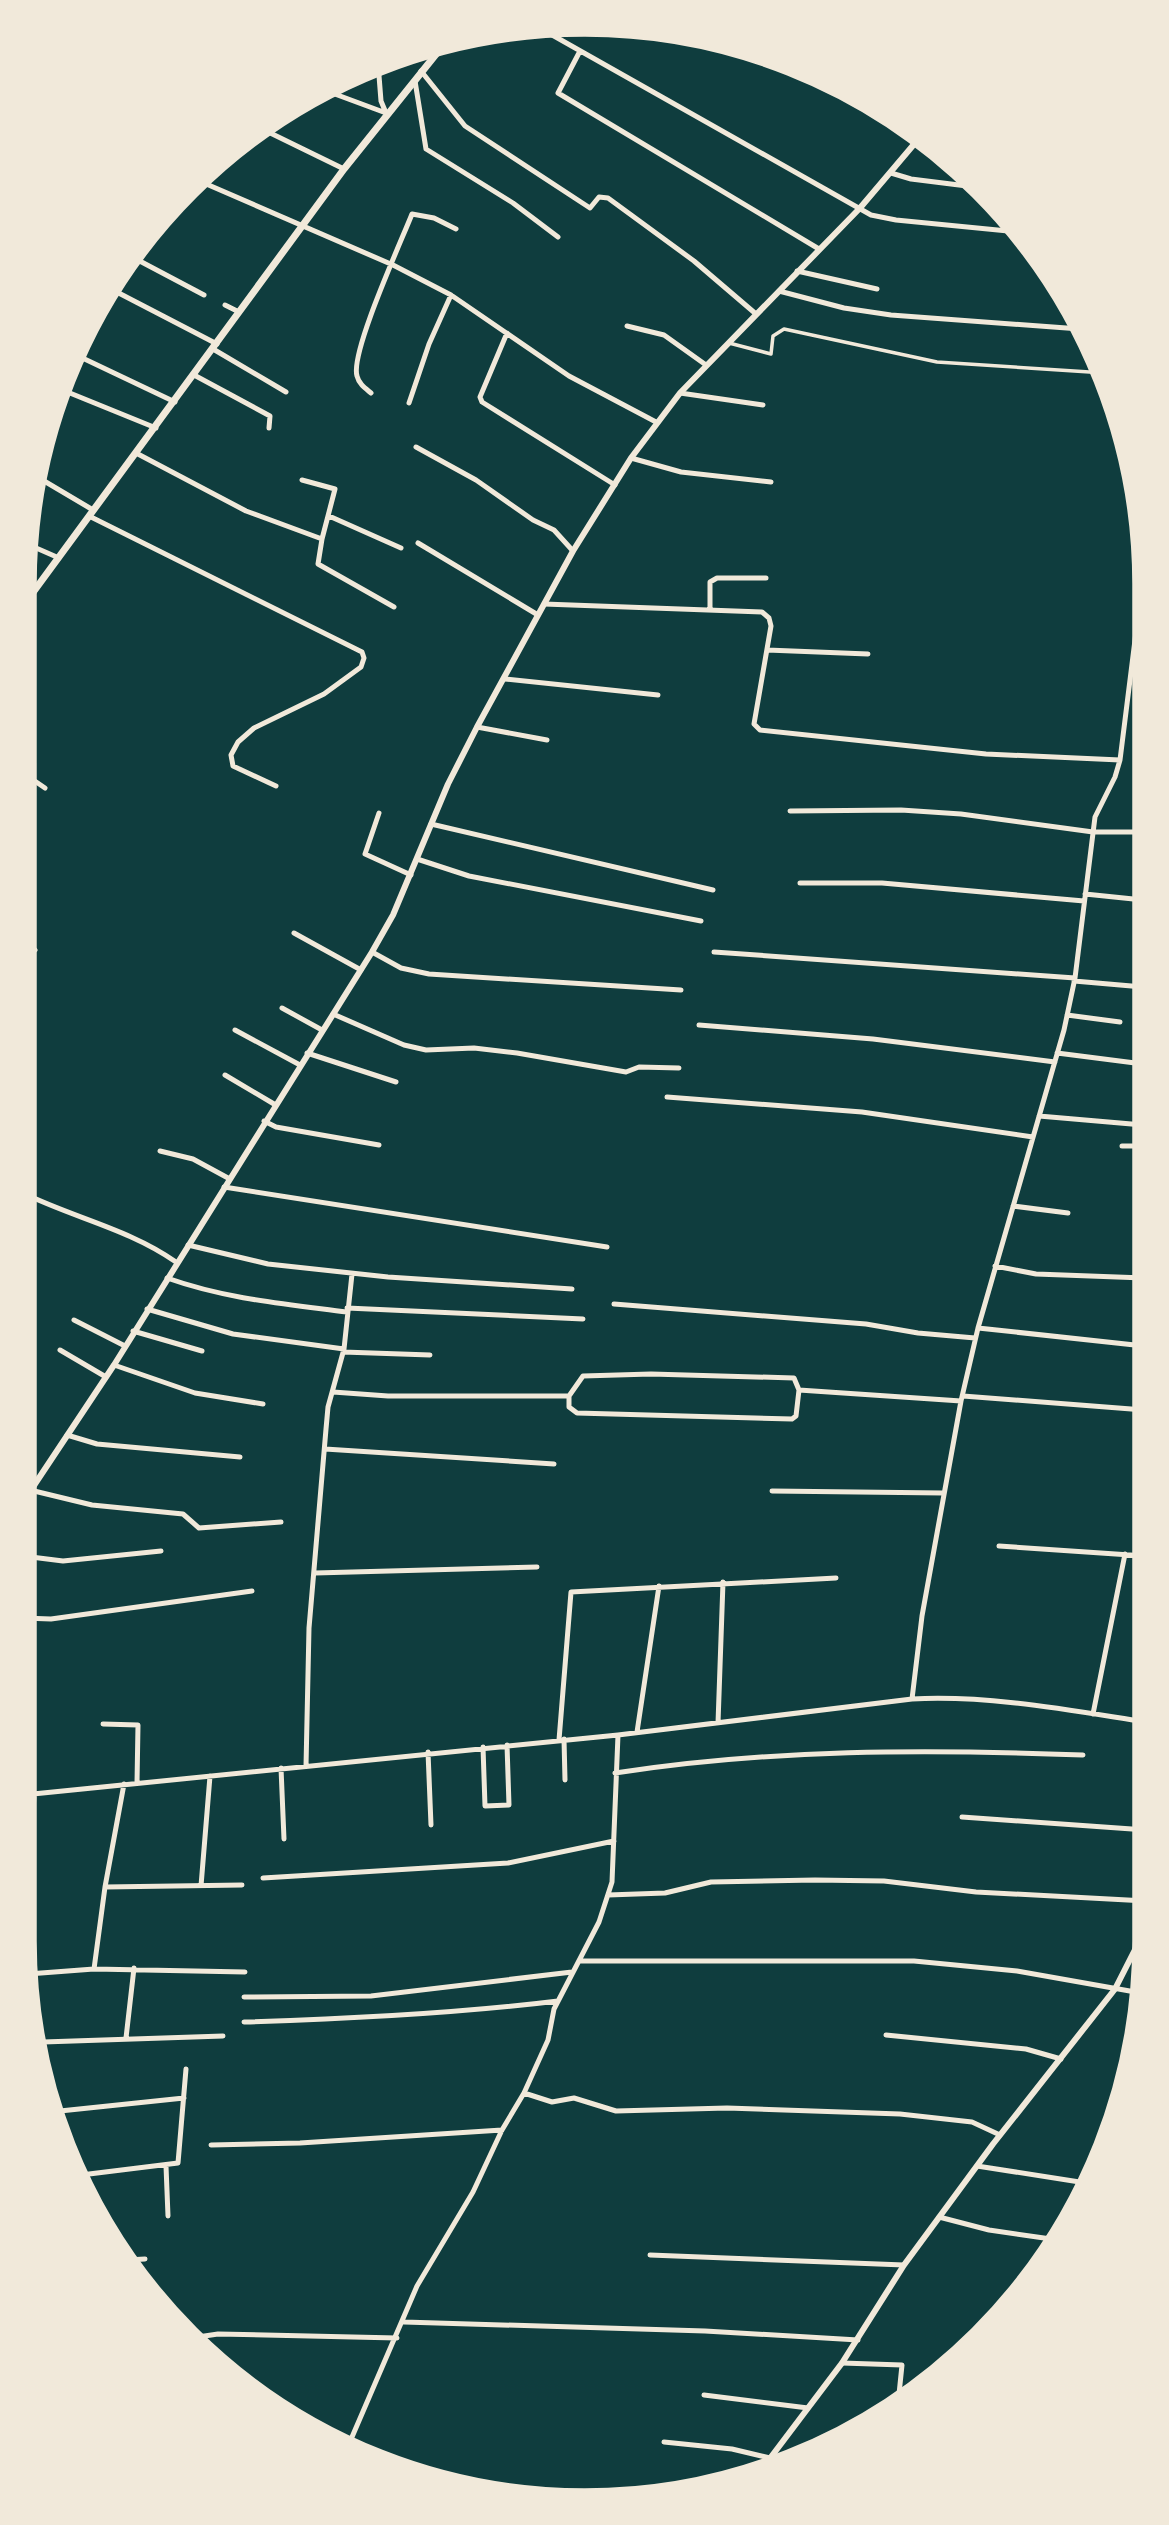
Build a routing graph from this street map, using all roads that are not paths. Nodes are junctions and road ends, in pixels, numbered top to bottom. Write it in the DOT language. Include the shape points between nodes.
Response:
graph roads {
  1 [pos="554,36"];
  2 [pos="580,51"];
  3 [pos="434,56"];
  4 [pos="379,75"];
  5 [pos="418,75"];
  6 [pos="336,95"];
  7 [pos="386,113"];
  8 [pos="271,134"];
  9 [pos="914,145"];
  10 [pos="344,169"];
  11 [pos="891,173"];
  12 [pos="208,185"];
  13 [pos="962,185"];
  14 [pos="860,208"];
  15 [pos="302,226"];
  16 [pos="456,229"];
  17 [pos="1005,231"];
  18 [pos="558,237"];
  19 [pos="819,249"];
  20 [pos="141,262"];
  21 [pos="393,265"];
  22 [pos="797,271"];
  23 [pos="877,289"];
  24 [pos="779,291"];
  25 [pos="119,294"];
  26 [pos="204,295"];
  27 [pos="451,295"];
  28 [pos="225,305"];
  29 [pos="239,312"];
  30 [pos="756,314"];
  31 [pos="627,326"];
  32 [pos="1070,328"];
  33 [pos="507,333"];
  34 [pos="729,343"];
  35 [pos="215,346"];
  36 [pos="84,359"];
  37 [pos="706,365"];
  38 [pos="1091,372"];
  39 [pos="194,375"];
  40 [pos="286,392"];
  41 [pos="70,393"];
  42 [pos="371,393"];
  43 [pos="680,393"];
  44 [pos="175,402"];
  45 [pos="409,403"];
  46 [pos="763,405"];
  47 [pos="656,422"];
  48 [pos="156,428"];
  49 [pos="269,428"];
  50 [pos="416,447"];
  51 [pos="136,453"];
  52 [pos="631,458"];
  53 [pos="302,480"];
  54 [pos="45,482"];
  55 [pos="771,482"];
  56 [pos="615,485"];
  57 [pos="91,513"];
  58 [pos="329,516"];
  59 [pos="322,539"];
  60 [pos="418,543"];
  61 [pos="36,548"];
  62 [pos="401,548"];
  63 [pos="573,551"];
  64 [pos="59,558"];
  65 [pos="766,578"];
  66 [pos="36,589"];
  67 [pos="544,604"];
  68 [pos="394,607"];
  69 [pos="710,611"];
  70 [pos="538,615"];
  71 [pos="1134,648"];
  72 [pos="767,650"];
  73 [pos="868,654"];
  74 [pos="505,679"];
  75 [pos="658,695"];
  76 [pos="477,727"];
  77 [pos="547,740"];
  78 [pos="1120,760"];
  79 [pos="35,781"];
  80 [pos="276,786"];
  81 [pos="45,788"];
  82 [pos="790,811"];
  83 [pos="379,813"];
  84 [pos="431,824"];
  85 [pos="1093,832"];
  86 [pos="1134,832"];
  87 [pos="417,859"];
  88 [pos="411,875"];
  89 [pos="800,883"];
  90 [pos="713,890"];
  91 [pos="1085,898"];
  92 [pos="1134,900"];
  93 [pos="701,921"];
  94 [pos="294,933"];
  95 [pos="372,952"];
  96 [pos="714,952"];
  97 [pos="361,970"];
  98 [pos="1074,980"];
  99 [pos="1134,986"];
  100 [pos="681,990"];
  101 [pos="282,1008"];
  102 [pos="333,1014"];
  103 [pos="1067,1015"];
  104 [pos="1120,1022"];
  105 [pos="699,1025"];
  106 [pos="236,1030"];
  107 [pos="323,1030"];
  108 [pos="307,1052"];
  109 [pos="1057,1053"];
  110 [pos="1055,1062"];
  111 [pos="1134,1063"];
  112 [pos="300,1065"];
  113 [pos="678,1068"];
  114 [pos="225,1074"];
  115 [pos="396,1082"];
  116 [pos="667,1097"];
  117 [pos="274,1104"];
  118 [pos="1039,1116"];
  119 [pos="264,1121"];
  120 [pos="1134,1124"];
  121 [pos="1033,1136"];
  122 [pos="379,1145"];
  123 [pos="1122,1146"];
  124 [pos="1134,1146"];
  125 [pos="160,1151"];
  126 [pos="228,1178"];
  127 [pos="224,1186"];
  128 [pos="35,1198"];
  129 [pos="1013,1206"];
  130 [pos="1068,1213"];
  131 [pos="188,1245"];
  132 [pos="607,1247"];
  133 [pos="176,1262"];
  134 [pos="995,1266"];
  135 [pos="352,1273"];
  136 [pos="167,1278"];
  137 [pos="1134,1278"];
  138 [pos="572,1289"];
  139 [pos="614,1304"];
  140 [pos="147,1309"];
  141 [pos="347,1310"];
  142 [pos="583,1319"];
  143 [pos="74,1320"];
  144 [pos="978,1328"];
  145 [pos="133,1332"];
  146 [pos="975,1338"];
  147 [pos="1134,1345"];
  148 [pos="125,1346"];
  149 [pos="60,1350"];
  150 [pos="343,1350"];
  151 [pos="202,1351"];
  152 [pos="430,1355"];
  153 [pos="114,1365"];
  154 [pos="106,1377"];
  155 [pos="799,1390"];
  156 [pos="333,1392"];
  157 [pos="569,1396"];
  158 [pos="962,1398"];
  159 [pos="262,1404"];
  160 [pos="1134,1409"];
  161 [pos="66,1435"];
  162 [pos="325,1449"];
  163 [pos="240,1457"];
  164 [pos="554,1464"];
  165 [pos="35,1482"];
  166 [pos="35,1491"];
  167 [pos="772,1491"];
  168 [pos="943,1493"];
  169 [pos="281,1522"];
  170 [pos="999,1546"];
  171 [pos="161,1551"];
  172 [pos="1125,1554"];
  173 [pos="1134,1555"];
  174 [pos="35,1558"];
  175 [pos="537,1567"];
  176 [pos="315,1573"];
  177 [pos="836,1578"];
  178 [pos="723,1582"];
  179 [pos="659,1587"];
  180 [pos="251,1591"];
  181 [pos="35,1618"];
  182 [pos="912,1699"];
  183 [pos="1093,1714"];
  184 [pos="1134,1720"];
  185 [pos="718,1723"];
  186 [pos="103,1724"];
  187 [pos="638,1732"];
  188 [pos="618,1735"];
  189 [pos="561,1740"];
  190 [pos="507,1745"];
  191 [pos="483,1747"];
  192 [pos="428,1752"];
  193 [pos="1083,1755"];
  194 [pos="306,1766"];
  195 [pos="281,1768"];
  196 [pos="615,1773"];
  197 [pos="210,1776"];
  198 [pos="565,1780"];
  199 [pos="137,1783"];
  200 [pos="124,1784"];
  201 [pos="35,1794"];
  202 [pos="962,1817"];
  203 [pos="431,1825"];
  204 [pos="1134,1829"];
  205 [pos="284,1839"];
  206 [pos="614,1841"];
  207 [pos="263,1878"];
  208 [pos="242,1885"];
  209 [pos="201,1886"];
  210 [pos="104,1887"];
  211 [pos="608,1895"];
  212 [pos="1134,1900"];
  213 [pos="1134,1952"];
  214 [pos="579,1961"];
  215 [pos="134,1968"];
  216 [pos="94,1969"];
  217 [pos="245,1972"];
  218 [pos="572,1972"];
  219 [pos="36,1973"];
  220 [pos="1115,1989"];
  221 [pos="1131,1992"];
  222 [pos="244,1997"];
  223 [pos="558,2001"];
  224 [pos="244,2022"];
  225 [pos="886,2035"];
  226 [pos="223,2036"];
  227 [pos="126,2038"];
  228 [pos="45,2042"];
  229 [pos="1061,2059"];
  230 [pos="186,2069"];
  231 [pos="524,2093"];
  232 [pos="184,2098"];
  233 [pos="62,2110"];
  234 [pos="502,2130"];
  235 [pos="1000,2135"];
  236 [pos="211,2145"];
  237 [pos="166,2166"];
  238 [pos="977,2166"];
  239 [pos="88,2174"];
  240 [pos="1078,2182"];
  241 [pos="168,2216"];
  242 [pos="939,2217"];
  243 [pos="1046,2238"];
  244 [pos="650,2255"];
  245 [pos="138,2259"];
  246 [pos="145,2259"];
  247 [pos="904,2266"];
  248 [pos="404,2322"];
  249 [pos="203,2336"];
  250 [pos="397,2338"];
  251 [pos="858,2340"];
  252 [pos="842,2362"];
  253 [pos="899,2390"];
  254 [pos="704,2395"];
  255 [pos="808,2408"];
  256 [pos="352,2438"];
  257 [pos="664,2442"];
  258 [pos="769,2458"];
  1 -- 2 [label="street"];
  2 -- 14 [label="street"];
  2 -- 19 [label="street" via="558,93"];
  3 -- 5 [label="main road"];
  4 -- 7 [label="street"];
  5 -- 7 [label="main road"];
  5 -- 18 [label="street" via="426,149"];
  5 -- 30 [label="street" via="465,126 488,143 590,208 599,197 608,198"];
  6 -- 7 [label="street"];
  7 -- 10 [label="main road"];
  8 -- 10 [label="street"];
  9 -- 11 [label="street"];
  10 -- 15 [label="main road"];
  11 -- 13 [label="street"];
  11 -- 14 [label="street"];
  12 -- 15 [label="street"];
  14 -- 17 [label="street" via="896,220"];
  14 -- 19 [label="street"];
  15 -- 21 [label="street"];
  15 -- 29 [label="main road"];
  16 -- 21 [label="street" via="412,214"];
  19 -- 22 [label="street"];
  20 -- 26 [label="street"];
  21 -- 27 [label="street"];
  21 -- 42 [label="street" via="371,316 357,366 362,385"];
  22 -- 23 [label="street"];
  22 -- 24 [label="street"];
  24 -- 30 [label="street"];
  24 -- 32 [label="street" via="891,315"];
  25 -- 35 [label="street"];
  27 -- 33 [label="street"];
  27 -- 45 [label="street"];
  28 -- 29 [label="street"];
  29 -- 35 [label="main road"];
  30 -- 34 [label="street"];
  31 -- 37 [label="street" via="664,335"];
  33 -- 47 [label="street" via="578,381"];
  33 -- 56 [label="street" via="480,397 482,402"];
  34 -- 37 [label="street"];
  34 -- 38 [label="street" via="771,354 773,336 784,329 937,362"];
  35 -- 39 [label="main road"];
  35 -- 40 [label="street"];
  36 -- 44 [label="street"];
  37 -- 43 [label="street"];
  39 -- 44 [label="main road"];
  39 -- 49 [label="street" via="270,416"];
  41 -- 48 [label="street"];
  43 -- 46 [label="street"];
  43 -- 47 [label="street"];
  44 -- 48 [label="main road"];
  47 -- 52 [label="street"];
  48 -- 51 [label="main road"];
  50 -- 63 [label="street" via="554,530"];
  51 -- 57 [label="main road"];
  51 -- 59 [label="street" via="246,511"];
  52 -- 55 [label="street" via="681,472"];
  52 -- 56 [label="street"];
  53 -- 58 [label="street" via="335,489"];
  54 -- 57 [label="street"];
  56 -- 63 [label="street"];
  57 -- 64 [label="main road"];
  57 -- 80 [label="street" via="362,652 361,667 324,694 254,727 238,742 231,755 233,766"];
  58 -- 59 [label="street"];
  58 -- 62 [label="street"];
  59 -- 68 [label="street" via="320,566"];
  60 -- 70 [label="street"];
  61 -- 64 [label="street"];
  63 -- 67 [label="street"];
  64 -- 66 [label="main road"];
  65 -- 69 [label="street" via="710,582"];
  67 -- 69 [label="street"];
  67 -- 70 [label="street"];
  69 -- 72 [label="street" via="762,612 771,626"];
  70 -- 74 [label="street"];
  71 -- 78 [label="street"];
  72 -- 73 [label="street"];
  72 -- 78 [label="street" via="754,724 760,730 986,754"];
  74 -- 75 [label="street"];
  74 -- 76 [label="street"];
  76 -- 77 [label="street"];
  76 -- 84 [label="street"];
  78 -- 85 [label="street"];
  79 -- 81 [label="street"];
  82 -- 85 [label="street" via="925,812"];
  83 -- 88 [label="street" via="365,854"];
  84 -- 87 [label="street"];
  84 -- 90 [label="street"];
  85 -- 86 [label="street"];
  85 -- 91 [label="street"];
  87 -- 88 [label="street"];
  87 -- 93 [label="street" via="470,876"];
  88 -- 95 [label="street"];
  89 -- 91 [label="street" via="882,883"];
  91 -- 92 [label="street"];
  91 -- 98 [label="street"];
  94 -- 97 [label="street"];
  95 -- 97 [label="street"];
  95 -- 100 [label="street" via="401,968 429,974"];
  96 -- 98 [label="street"];
  97 -- 102 [label="street"];
  98 -- 99 [label="street"];
  98 -- 103 [label="street"];
  101 -- 107 [label="street"];
  102 -- 107 [label="street"];
  102 -- 113 [label="street" via="426,1050 474,1048 626,1072 639,1067"];
  103 -- 104 [label="street"];
  103 -- 109 [label="street"];
  105 -- 110 [label="street" via="873,1039"];
  106 -- 112 [label="street"];
  107 -- 108 [label="street"];
  108 -- 112 [label="street"];
  108 -- 115 [label="street"];
  109 -- 110 [label="street"];
  109 -- 111 [label="street"];
  110 -- 118 [label="street"];
  112 -- 117 [label="street"];
  114 -- 117 [label="street"];
  116 -- 121 [label="street" via="862,1112"];
  117 -- 119 [label="street"];
  118 -- 120 [label="street"];
  118 -- 121 [label="street"];
  119 -- 122 [label="street"];
  119 -- 126 [label="street"];
  121 -- 129 [label="street"];
  123 -- 124 [label="street"];
  125 -- 126 [label="street" via="194,1159"];
  126 -- 127 [label="street"];
  127 -- 131 [label="street"];
  127 -- 132 [label="street"];
  128 -- 133 [label="street" via="124,1231"];
  129 -- 130 [label="street"];
  129 -- 134 [label="street"];
  131 -- 133 [label="street"];
  131 -- 135 [label="street" via="268,1264"];
  133 -- 136 [label="street"];
  134 -- 137 [label="street" via="1036,1273"];
  134 -- 144 [label="street"];
  135 -- 138 [label="street"];
  135 -- 141 [label="street"];
  136 -- 140 [label="street"];
  136 -- 141 [label="street" via="240,1299"];
  139 -- 146 [label="street" via="866,1324"];
  140 -- 145 [label="street"];
  140 -- 150 [label="street" via="233,1334"];
  141 -- 142 [label="street"];
  141 -- 150 [label="street"];
  143 -- 148 [label="street"];
  144 -- 146 [label="street"];
  144 -- 147 [label="street"];
  145 -- 148 [label="street"];
  145 -- 151 [label="street"];
  146 -- 158 [label="street"];
  148 -- 153 [label="street"];
  149 -- 154 [label="street"];
  150 -- 152 [label="street"];
  150 -- 156 [label="street"];
  153 -- 154 [label="street"];
  153 -- 159 [label="street" via="195,1393"];
  154 -- 161 [label="street"];
  155 -- 157 [label="street" via="794,1378 589,1375 578,1381"];
  155 -- 157 [label="street" via="792,1419 577,1413 569,1407"];
  155 -- 158 [label="street"];
  156 -- 157 [label="street"];
  156 -- 162 [label="street"];
  158 -- 160 [label="street"];
  158 -- 168 [label="street"];
  161 -- 163 [label="street" via="97,1444"];
  161 -- 165 [label="street"];
  162 -- 164 [label="street"];
  162 -- 176 [label="street"];
  166 -- 169 [label="street" via="92,1505 183,1514 198,1528"];
  167 -- 168 [label="street"];
  168 -- 182 [label="street"];
  170 -- 172 [label="street"];
  171 -- 174 [label="street" via="63,1561"];
  172 -- 173 [label="street"];
  172 -- 183 [label="street"];
  175 -- 176 [label="street"];
  176 -- 194 [label="street"];
  177 -- 178 [label="street"];
  178 -- 179 [label="street"];
  178 -- 185 [label="street"];
  179 -- 187 [label="street"];
  179 -- 189 [label="street" via="570,1592"];
  180 -- 181 [label="street"];
  182 -- 183 [label="street" via="952,1697"];
  182 -- 185 [label="street"];
  183 -- 184 [label="street"];
  185 -- 187 [label="street"];
  186 -- 199 [label="street" via="138,1725"];
  187 -- 188 [label="street"];
  188 -- 189 [label="street"];
  188 -- 196 [label="street"];
  189 -- 190 [label="street"];
  189 -- 198 [label="street"];
  190 -- 191 [label="street"];
  190 -- 191 [label="street" via="509,1805 485,1806"];
  191 -- 192 [label="street"];
  192 -- 194 [label="street"];
  192 -- 203 [label="street"];
  193 -- 196 [label="street" via="919,1750 684,1763"];
  194 -- 195 [label="street"];
  195 -- 197 [label="street"];
  195 -- 205 [label="street"];
  196 -- 206 [label="street"];
  197 -- 199 [label="street"];
  197 -- 209 [label="street"];
  199 -- 200 [label="street"];
  200 -- 201 [label="street"];
  200 -- 210 [label="street"];
  202 -- 204 [label="street"];
  206 -- 207 [label="street" via="508,1863"];
  206 -- 211 [label="street"];
  208 -- 209 [label="street"];
  209 -- 210 [label="street"];
  210 -- 216 [label="street"];
  211 -- 212 [label="street" via="665,1893 711,1882 815,1880"];
  211 -- 214 [label="street"];
  213 -- 220 [label="street"];
  214 -- 218 [label="street"];
  214 -- 220 [label="street" via="914,1961 1017,1971"];
  215 -- 216 [label="street"];
  215 -- 217 [label="street"];
  215 -- 227 [label="street"];
  216 -- 219 [label="street"];
  218 -- 222 [label="street" via="371,1996"];
  218 -- 223 [label="street"];
  220 -- 221 [label="street"];
  220 -- 229 [label="street"];
  223 -- 224 [label="street" via="381,2018"];
  223 -- 231 [label="street" via="548,2040"];
  225 -- 229 [label="street" via="1026,2049"];
  226 -- 227 [label="street"];
  227 -- 228 [label="street"];
  229 -- 235 [label="street"];
  230 -- 232 [label="street"];
  231 -- 234 [label="street"];
  231 -- 235 [label="street" via="552,2102 574,2098 616,2111 727,2108 900,2115 972,2122"];
  232 -- 233 [label="street"];
  232 -- 237 [label="street" via="180,2159"];
  234 -- 236 [label="street"];
  234 -- 248 [label="street" via="473,2192 417,2286"];
  235 -- 238 [label="street"];
  237 -- 239 [label="street"];
  237 -- 241 [label="street"];
  238 -- 240 [label="street"];
  238 -- 242 [label="street"];
  242 -- 243 [label="street"];
  242 -- 247 [label="street"];
  244 -- 247 [label="street"];
  245 -- 246 [label="street"];
  247 -- 251 [label="street"];
  248 -- 250 [label="street"];
  248 -- 251 [label="street"];
  249 -- 250 [label="street"];
  250 -- 256 [label="street"];
  251 -- 252 [label="street"];
  252 -- 253 [label="street" via="902,2365"];
  252 -- 255 [label="street"];
  254 -- 255 [label="street"];
  255 -- 258 [label="street"];
  257 -- 258 [label="street"];
}
